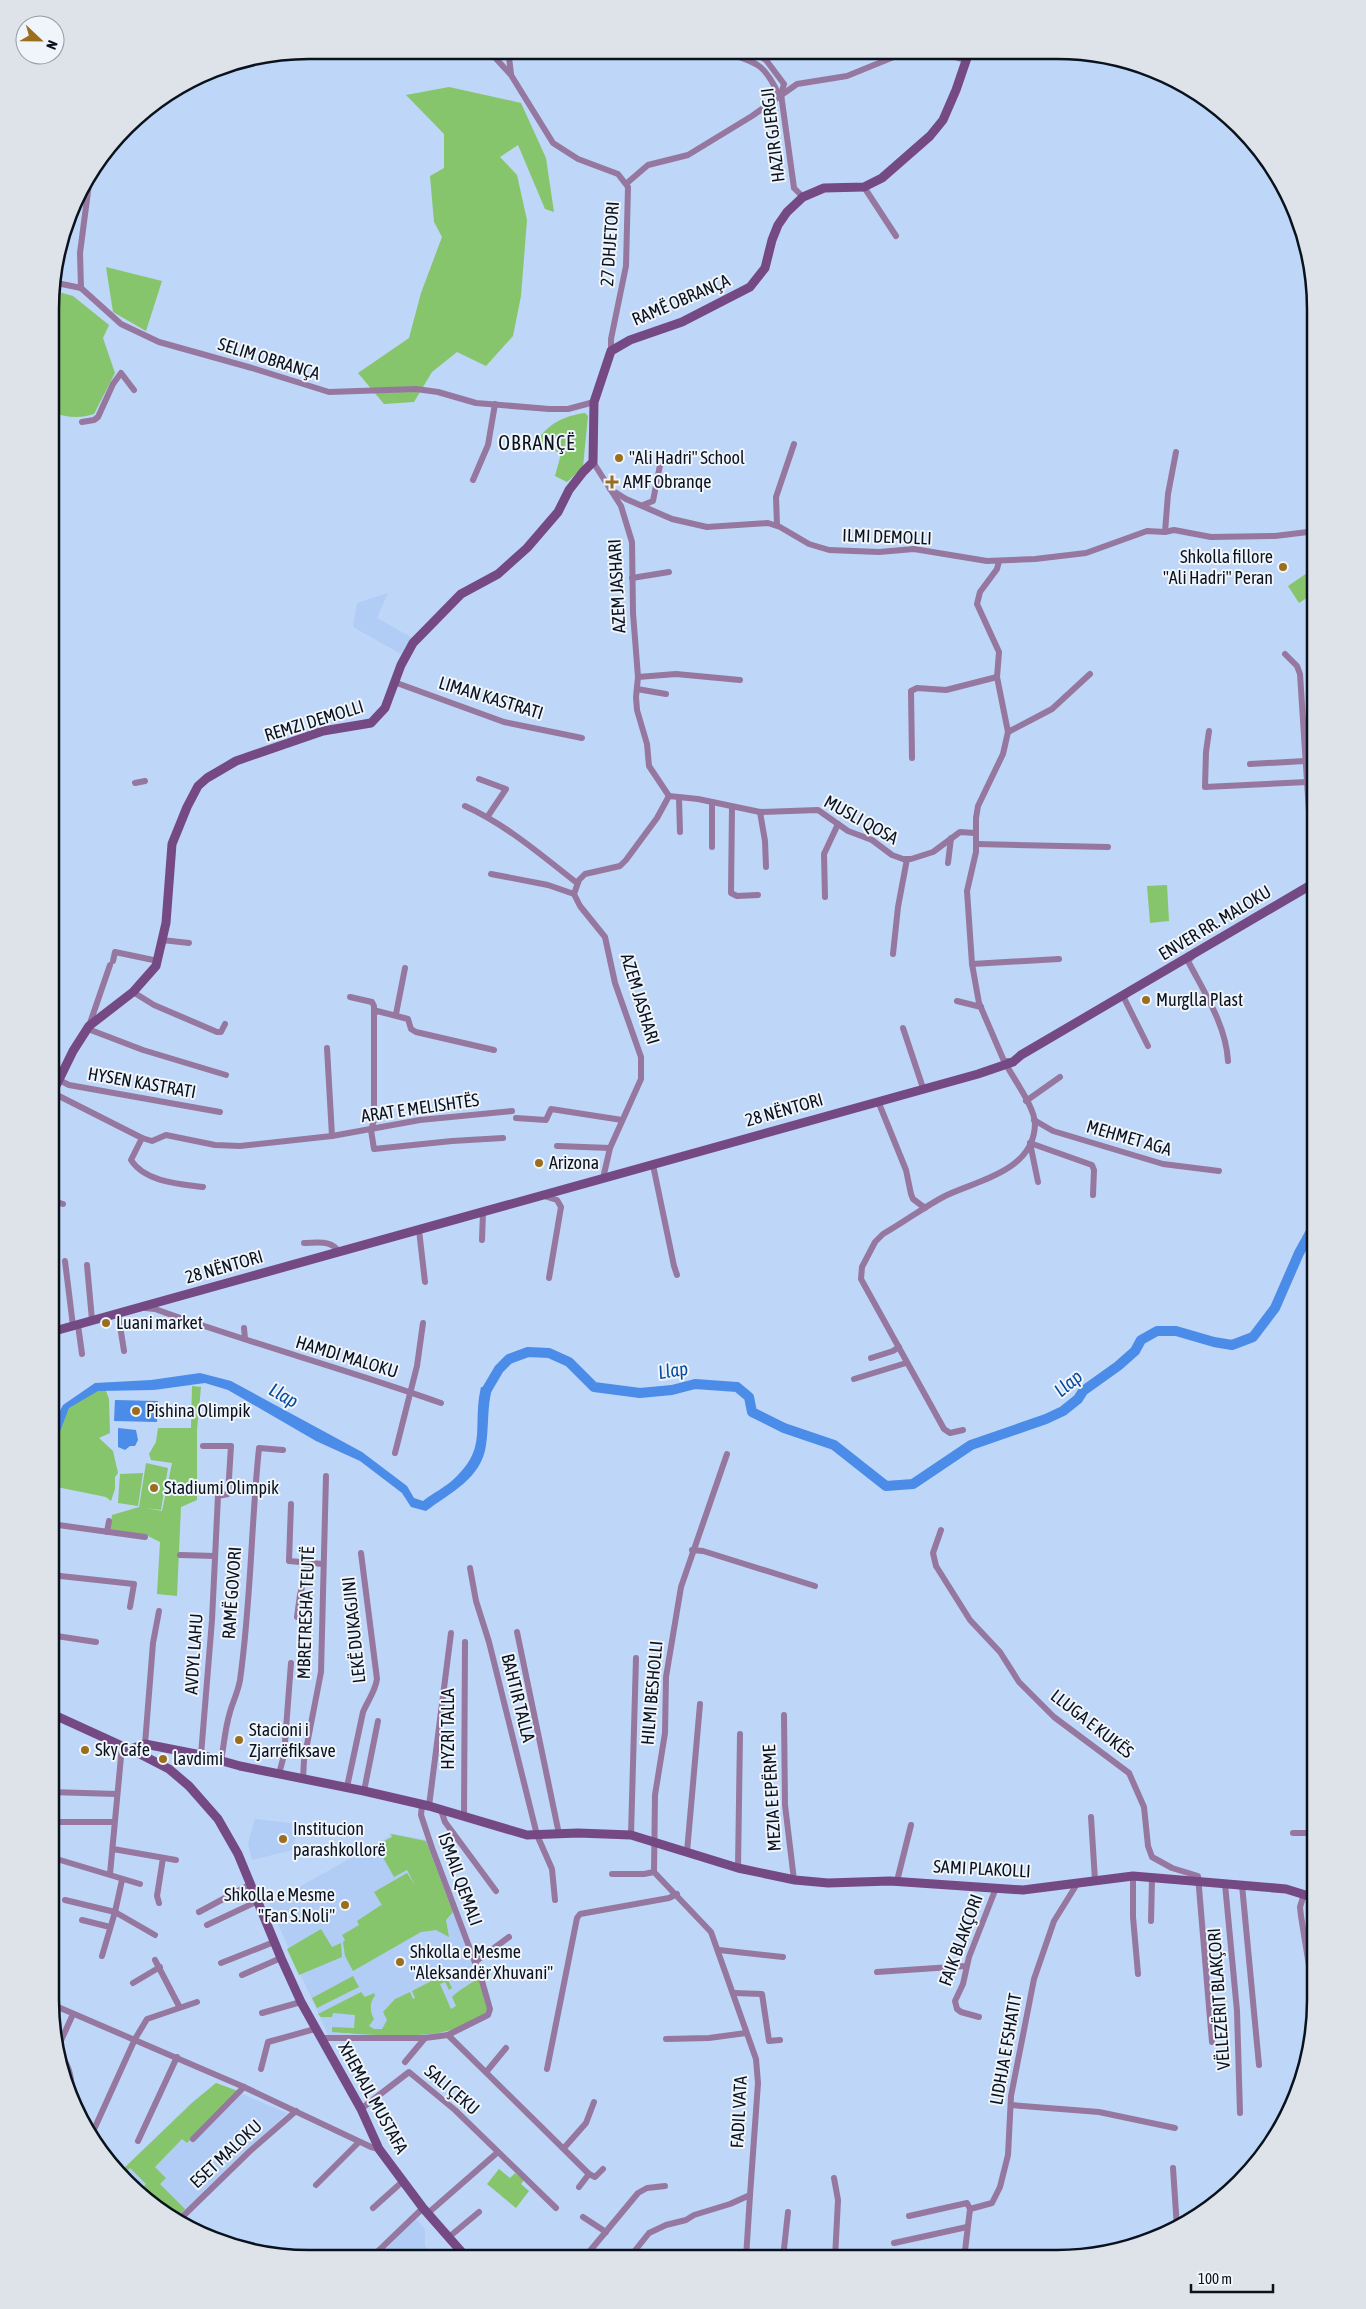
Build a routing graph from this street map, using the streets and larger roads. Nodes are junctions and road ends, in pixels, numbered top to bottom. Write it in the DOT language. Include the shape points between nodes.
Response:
graph roads {
  1 [pos="497,59"];
  2 [pos="509,59"];
  3 [pos="746,59"];
  4 [pos="764,59"];
  5 [pos="889,59"];
  6 [pos="967,59"];
  7 [pos="511,75"];
  8 [pos="780,94"];
  9 [pos="626,183"];
  10 [pos="864,187"];
  11 [pos="88,192"];
  12 [pos="803,197"];
  13 [pos="896,236"];
  14 [pos="60,284"];
  15 [pos="81,288"];
  16 [pos="611,351"];
  17 [pos="134,390"];
  18 [pos="594,402"];
  19 [pos="495,404"];
  20 [pos="82,422"];
  21 [pos="794,444"];
  22 [pos="1176,452"];
  23 [pos="661,460"];
  24 [pos="593,462"];
  25 [pos="473,480"];
  26 [pos="610,489"];
  27 [pos="643,505"];
  28 [pos="776,525"];
  29 [pos="1165,532"];
  30 [pos="1307,532"];
  31 [pos="999,561"];
  32 [pos="669,572"];
  33 [pos="632,578"];
  34 [pos="1285,654"];
  35 [pos="1090,674"];
  36 [pos="638,677"];
  37 [pos="997,677"];
  38 [pos="740,680"];
  39 [pos="394,682"];
  40 [pos="637,689"];
  41 [pos="666,694"];
  42 [pos="1209,731"];
  43 [pos="1008,732"];
  44 [pos="582,738"];
  45 [pos="912,758"];
  46 [pos="1305,761"];
  47 [pos="1250,764"];
  48 [pos="479,779"];
  49 [pos="145,781"];
  50 [pos="1307,782"];
  51 [pos="135,783"];
  52 [pos="668,796"];
  53 [pos="679,798"];
  54 [pos="712,802"];
  55 [pos="465,806"];
  56 [pos="732,807"];
  57 [pos="757,812"];
  58 [pos="488,816"];
  59 [pos="838,824"];
  60 [pos="680,832"];
  61 [pos="975,833"];
  62 [pos="951,838"];
  63 [pos="977,844"];
  64 [pos="712,847"];
  65 [pos="1108,847"];
  66 [pos="907,859"];
  67 [pos="948,863"];
  68 [pos="766,867"];
  69 [pos="491,874"];
  70 [pos="577,884"];
  71 [pos="1307,886"];
  72 [pos="574,894"];
  73 [pos="758,895"];
  74 [pos="825,897"];
  75 [pos="162,940"];
  76 [pos="190,943"];
  77 [pos="893,954"];
  78 [pos="1194,955"];
  79 [pos="158,960"];
  80 [pos="1059,960"];
  81 [pos="972,964"];
  82 [pos="405,968"];
  83 [pos="1130,991"];
  84 [pos="133,992"];
  85 [pos="350,997"];
  86 [pos="957,1001"];
  87 [pos="981,1007"];
  88 [pos="374,1014"];
  89 [pos="396,1014"];
  90 [pos="225,1024"];
  91 [pos="88,1027"];
  92 [pos="903,1028"];
  93 [pos="1148,1046"];
  94 [pos="327,1048"];
  95 [pos="494,1050"];
  96 [pos="1228,1060"];
  97 [pos="1013,1062"];
  98 [pos="226,1075"];
  99 [pos="1060,1077"];
  100 [pos="59,1081"];
  101 [pos="59,1085"];
  102 [pos="923,1088"];
  103 [pos="59,1096"];
  104 [pos="878,1101"];
  105 [pos="1026,1101"];
  106 [pos="512,1110"];
  107 [pos="220,1112"];
  108 [pos="516,1118"];
  109 [pos="622,1120"];
  110 [pos="1034,1120"];
  111 [pos="371,1130"];
  112 [pos="332,1136"];
  113 [pos="142,1138"];
  114 [pos="503,1138"];
  115 [pos="1030,1143"];
  116 [pos="557,1146"];
  117 [pos="610,1148"];
  118 [pos="653,1165"];
  119 [pos="1219,1172"];
  120 [pos="604,1178"];
  121 [pos="1038,1182"];
  122 [pos="203,1187"];
  123 [pos="1093,1195"];
  124 [pos="544,1196"];
  125 [pos="59,1203"];
  126 [pos="63,1204"];
  127 [pos="925,1208"];
  128 [pos="483,1212"];
  129 [pos="420,1230"];
  130 [pos="482,1240"];
  131 [pos="304,1244"];
  132 [pos="339,1253"];
  133 [pos="65,1261"];
  134 [pos="87,1265"];
  135 [pos="677,1274"];
  136 [pos="549,1278"];
  137 [pos="425,1282"];
  138 [pos="140,1308"];
  139 [pos="118,1313"];
  140 [pos="92,1320"];
  141 [pos="423,1323"];
  142 [pos="75,1326"];
  143 [pos="244,1328"];
  144 [pos="59,1330"];
  145 [pos="245,1339"];
  146 [pos="898,1347"];
  147 [pos="124,1351"];
  148 [pos="82,1354"];
  149 [pos="871,1358"];
  150 [pos="906,1363"];
  151 [pos="854,1379"];
  152 [pos="411,1392"];
  153 [pos="440,1403"];
  154 [pos="963,1430"];
  155 [pos="203,1446"];
  156 [pos="283,1450"];
  157 [pos="395,1453"];
  158 [pos="727,1454"];
  159 [pos="326,1476"];
  160 [pos="291,1504"];
  161 [pos="109,1521"];
  162 [pos="59,1525"];
  163 [pos="941,1530"];
  164 [pos="107,1532"];
  165 [pos="146,1537"];
  166 [pos="692,1550"];
  167 [pos="361,1554"];
  168 [pos="180,1555"];
  169 [pos="215,1556"];
  170 [pos="308,1563"];
  171 [pos="324,1564"];
  172 [pos="470,1568"];
  173 [pos="59,1576"];
  174 [pos="815,1586"];
  175 [pos="130,1607"];
  176 [pos="159,1611"];
  177 [pos="297,1617"];
  178 [pos="517,1632"];
  179 [pos="451,1633"];
  180 [pos="59,1636"];
  181 [pos="96,1642"];
  182 [pos="464,1642"];
  183 [pos="636,1658"];
  184 [pos="291,1663"];
  185 [pos="700,1704"];
  186 [pos="784,1715"];
  187 [pos="59,1718"];
  188 [pos="378,1721"];
  189 [pos="740,1734"];
  190 [pos="145,1744"];
  191 [pos="122,1746"];
  192 [pos="131,1749"];
  193 [pos="201,1755"];
  194 [pos="221,1761"];
  195 [pos="279,1774"];
  196 [pos="303,1779"];
  197 [pos="347,1787"];
  198 [pos="364,1790"];
  199 [pos="59,1792"];
  200 [pos="117,1794"];
  201 [pos="425,1806"];
  202 [pos="441,1810"];
  203 [pos="464,1816"];
  204 [pos="1091,1817"];
  205 [pos="59,1822"];
  206 [pos="114,1822"];
  207 [pos="911,1825"];
  208 [pos="1293,1833"];
  209 [pos="1307,1833"];
  210 [pos="559,1834"];
  211 [pos="631,1834"];
  212 [pos="537,1835"];
  213 [pos="654,1841"];
  214 [pos="113,1849"];
  215 [pos="687,1852"];
  216 [pos="162,1858"];
  217 [pos="60,1860"];
  218 [pos="176,1860"];
  219 [pos="738,1868"];
  220 [pos="654,1872"];
  221 [pos="110,1874"];
  222 [pos="612,1874"];
  223 [pos="1133,1876"];
  224 [pos="1152,1879"];
  225 [pos="122,1880"];
  226 [pos="794,1880"];
  227 [pos="1095,1880"];
  228 [pos="897,1881"];
  229 [pos="1199,1882"];
  230 [pos="140,1884"];
  231 [pos="252,1884"];
  232 [pos="1077,1884"];
  233 [pos="1224,1884"];
  234 [pos="1242,1885"];
  235 [pos="996,1888"];
  236 [pos="496,1891"];
  237 [pos="677,1894"];
  238 [pos="1304,1894"];
  239 [pos="1307,1895"];
  240 [pos="65,1900"];
  241 [pos="555,1900"];
  242 [pos="258,1901"];
  243 [pos="159,1903"];
  244 [pos="115,1912"];
  245 [pos="199,1912"];
  246 [pos="82,1920"];
  247 [pos="1151,1921"];
  248 [pos="207,1925"];
  249 [pos="110,1927"];
  250 [pos="155,1935"];
  251 [pos="508,1937"];
  252 [pos="274,1942"];
  253 [pos="719,1950"];
  254 [pos="1307,1953"];
  255 [pos="102,1956"];
  256 [pos="783,1957"];
  257 [pos="281,1958"];
  258 [pos="155,1960"];
  259 [pos="475,1962"];
  260 [pos="222,1963"];
  261 [pos="966,1966"];
  262 [pos="160,1967"];
  263 [pos="877,1972"];
  264 [pos="1138,1974"];
  265 [pos="242,1976"];
  266 [pos="133,1983"];
  267 [pos="734,1993"];
  268 [pos="197,2002"];
  269 [pos="302,2002"];
  270 [pos="179,2006"];
  271 [pos="59,2008"];
  272 [pos="262,2013"];
  273 [pos="73,2014"];
  274 [pos="979,2017"];
  275 [pos="316,2029"];
  276 [pos="746,2033"];
  277 [pos="448,2035"];
  278 [pos="62,2038"];
  279 [pos="321,2038"];
  280 [pos="425,2038"];
  281 [pos="135,2039"];
  282 [pos="666,2040"];
  283 [pos="780,2040"];
  284 [pos="1212,2042"];
  285 [pos="506,2048"];
  286 [pos="177,2057"];
  287 [pos="405,2062"];
  288 [pos="1259,2065"];
  289 [pos="68,2068"];
  290 [pos="262,2069"];
  291 [pos="547,2069"];
  292 [pos="487,2071"];
  293 [pos="72,2081"];
  294 [pos="244,2087"];
  295 [pos="594,2102"];
  296 [pos="1010,2105"];
  297 [pos="360,2110"];
  298 [pos="296,2111"];
  299 [pos="1240,2113"];
  300 [pos="94,2128"];
  301 [pos="1176,2128"];
  302 [pos="193,2140"];
  303 [pos="138,2141"];
  304 [pos="359,2142"];
  305 [pos="564,2148"];
  306 [pos="379,2149"];
  307 [pos="498,2152"];
  308 [pos="1173,2168"];
  309 [pos="603,2169"];
  310 [pos="590,2174"];
  311 [pos="834,2178"];
  312 [pos="402,2182"];
  313 [pos="316,2185"];
  314 [pos="665,2186"];
  315 [pos="579,2187"];
  316 [pos="750,2195"];
  317 [pos="373,2208"];
  318 [pos="556,2208"];
  319 [pos="970,2209"];
  320 [pos="425,2211"];
  321 [pos="479,2212"];
  322 [pos="788,2212"];
  323 [pos="183,2216"];
  324 [pos="909,2216"];
  325 [pos="583,2217"];
  326 [pos="1176,2220"];
  327 [pos="967,2227"];
  328 [pos="606,2232"];
  329 [pos="449,2237"];
  330 [pos="894,2243"];
  331 [pos="380,2250"];
  332 [pos="460,2250"];
  333 [pos="591,2250"];
  334 [pos="635,2250"];
  335 [pos="747,2250"];
  336 [pos="784,2250"];
  337 [pos="835,2250"];
  338 [pos="965,2250"];
  1 -- 7 [label="street, 27 DHJETORI"];
  2 -- 7 [label="street"];
  3 -- 8 [label="street, HAZIR GJERGJI" via="763,68"];
  4 -- 8 [label="street, HAZIR GJERGJI" via="785,87"];
  5 -- 8 [label="street" via="847,76 797,84"];
  6 -- 10 [label="street, RAMË OBRANÇA" via="948,110 936,130 882,178"];
  7 -- 9 [label="street, 27 DHJETORI" via="553,144 578,159 618,174"];
  8 -- 9 [label="street" via="752,116 688,155 648,165"];
  8 -- 12 [label="street, HAZIR GJERGJI" via="794,188"];
  9 -- 16 [label="street, 27 DHJETORI" via="626,266"];
  10 -- 12 [label="street, RAMË OBRANÇA" via="824,188"];
  10 -- 13 [label="street"];
  11 -- 15 [label="street" via="80,253"];
  12 -- 16 [label="street, RAMË OBRANÇA" via="778,225 765,268 750,287 682,322 630,340"];
  14 -- 15 [label="street"];
  15 -- 19 [label="street, SELIM OBRANÇA" via="121,324 159,342 309,388 349,393 416,390"];
  16 -- 18 [label="street"];
  17 -- 20 [label="street" via="121,374 98,417"];
  18 -- 19 [label="street, SELIM OBRANÇA" via="568,409"];
  18 -- 24 [label="street"];
  19 -- 25 [label="street" via="488,445"];
  21 -- 28 [label="street" via="776,497"];
  22 -- 29 [label="street"];
  23 -- 27 [label="street" via="653,500"];
  24 -- 26 [label="street, AZEM JASHARI"];
  24 -- 39 [label="street, REMZI DEMOLLI" via="569,490 558,512 527,548 498,574 461,594 431,623 408,651"];
  26 -- 27 [label="street, ILMI DEMOLLI"];
  26 -- 33 [label="street, AZEM JASHARI" via="628,525 633,550"];
  27 -- 28 [label="street, ILMI DEMOLLI" via="672,519 707,527"];
  28 -- 31 [label="street, ILMI DEMOLLI" via="809,544 829,550 880,552 914,549"];
  29 -- 30 [label="street, ILMI DEMOLLI" via="1174,530 1211,537"];
  29 -- 31 [label="street, ILMI DEMOLLI" via="1147,531 1086,553"];
  31 -- 37 [label="street" via="977,600 999,652"];
  32 -- 33 [label="street"];
  33 -- 36 [label="street, AZEM JASHARI"];
  34 -- 46 [label="street" via="1299,670"];
  35 -- 43 [label="street" via="1052,709"];
  36 -- 38 [label="street" via="676,674"];
  36 -- 40 [label="street, AZEM JASHARI"];
  37 -- 43 [label="street"];
  37 -- 45 [label="street" via="946,690 917,688 911,691"];
  39 -- 44 [label="street, LIMAN KASTRATI" via="504,722"];
  39 -- 75 [label="street, REMZI DEMOLLI" via="385,708 371,723 323,731 236,761 198,786 172,844"];
  40 -- 41 [label="street"];
  40 -- 52 [label="street, AZEM JASHARI" via="637,710 647,744 648,762"];
  42 -- 50 [label="street" via="1205,787"];
  43 -- 61 [label="street" via="1003,754 978,806"];
  46 -- 47 [label="street"];
  46 -- 50 [label="street"];
  48 -- 58 [label="street" via="506,789"];
  49 -- 51 [label="street"];
  52 -- 53 [label="street, MUSLI QOSA"];
  52 -- 70 [label="street" via="657,818 620,866 585,874"];
  53 -- 54 [label="street, MUSLI QOSA"];
  53 -- 60 [label="street"];
  54 -- 56 [label="street, MUSLI QOSA"];
  54 -- 64 [label="street"];
  55 -- 58 [label="street"];
  56 -- 57 [label="street, MUSLI QOSA"];
  56 -- 73 [label="street" via="730,893"];
  57 -- 59 [label="street, MUSLI QOSA" via="818,810"];
  57 -- 68 [label="street" via="765,841"];
  58 -- 70 [label="street"];
  59 -- 66 [label="street, MUSLI QOSA" via="872,840 892,855"];
  59 -- 74 [label="street" via="824,854"];
  61 -- 62 [label="street, MUSLI QOSA" via="960,832"];
  61 -- 63 [label="street"];
  62 -- 66 [label="street, MUSLI QOSA" via="932,852"];
  62 -- 67 [label="street"];
  63 -- 65 [label="street"];
  63 -- 81 [label="street" via="967,892"];
  66 -- 77 [label="street"];
  69 -- 72 [label="street" via="548,885"];
  70 -- 72 [label="street"];
  71 -- 78 [label="street, ENVER RR. MALOKU"];
  72 -- 109 [label="street, AZEM JASHARI" via="605,937 615,983 641,1057 641,1079"];
  75 -- 76 [label="street"];
  75 -- 79 [label="street, REMZI DEMOLLI"];
  78 -- 83 [label="street, ENVER RR. MALOKU"];
  78 -- 96 [label="street" via="1188,961 1227,1043"];
  79 -- 84 [label="street, REMZI DEMOLLI" via="153,971"];
  79 -- 91 [label="street" via="114,952"];
  80 -- 81 [label="street"];
  81 -- 87 [label="street"];
  82 -- 89 [label="street"];
  83 -- 93 [label="street" via="1124,998"];
  83 -- 97 [label="street, ENVER RR. MALOKU"];
  84 -- 90 [label="street" via="154,1005 216,1032 221,1032"];
  84 -- 91 [label="street, REMZI DEMOLLI"];
  85 -- 88 [label="street" via="372,1002"];
  86 -- 87 [label="street"];
  87 -- 97 [label="street" via="1004,1060"];
  88 -- 89 [label="street" via="377,1011"];
  88 -- 111 [label="street" via="374,1120"];
  89 -- 95 [label="street" via="408,1019 411,1029 416,1032"];
  91 -- 98 [label="street" via="143,1050"];
  91 -- 100 [label="street, REMZI DEMOLLI"];
  92 -- 102 [label="street"];
  94 -- 112 [label="street"];
  97 -- 102 [label="street, 28 NËNTORI"];
  97 -- 105 [label="street" via="1007,1066"];
  99 -- 105 [label="street"];
  101 -- 107 [label="street, HYSEN KASTRATI"];
  102 -- 104 [label="street, 28 NËNTORI"];
  103 -- 113 [label="street"];
  104 -- 118 [label="street, 28 NËNTORI"];
  104 -- 127 [label="street" via="906,1170 913,1199"];
  105 -- 110 [label="street"];
  106 -- 111 [label="street, ARAT E MELISHTËS" via="405,1122"];
  108 -- 109 [label="street" via="546,1120 552,1109"];
  109 -- 117 [label="street, AZEM JASHARI"];
  110 -- 115 [label="street"];
  110 -- 119 [label="street, MEHMET AGA" via="1053,1131 1163,1164"];
  111 -- 112 [label="street, ARAT E MELISHTËS"];
  111 -- 114 [label="street" via="374,1149"];
  112 -- 113 [label="street, ARAT E MELISHTËS" via="232,1147 166,1135 152,1141"];
  113 -- 122 [label="street" via="131,1160 136,1168 168,1183"];
  115 -- 121 [label="street"];
  115 -- 123 [label="street" via="1092,1165"];
  115 -- 127 [label="street" via="1020,1159 1007,1169"];
  116 -- 117 [label="street"];
  117 -- 120 [label="street, AZEM JASHARI"];
  118 -- 120 [label="street, 28 NËNTORI"];
  118 -- 135 [label="street"];
  120 -- 124 [label="street, 28 NËNTORI"];
  124 -- 128 [label="street, 28 NËNTORI"];
  124 -- 136 [label="street" via="557,1200 561,1207"];
  125 -- 126 [label="street"];
  127 -- 146 [label="street" via="880,1236 860,1271 862,1283"];
  128 -- 129 [label="street, 28 NËNTORI"];
  128 -- 130 [label="street"];
  129 -- 132 [label="street, 28 NËNTORI"];
  129 -- 137 [label="street"];
  131 -- 132 [label="street" via="329,1243"];
  132 -- 138 [label="street, 28 NËNTORI"];
  133 -- 142 [label="street"];
  134 -- 140 [label="street"];
  138 -- 139 [label="street, 28 NËNTORI"];
  138 -- 145 [label="street, HAMDI MALOKU" via="155,1309"];
  139 -- 140 [label="street, 28 NËNTORI"];
  139 -- 147 [label="street"];
  140 -- 142 [label="street, 28 NËNTORI"];
  141 -- 152 [label="street"];
  142 -- 144 [label="street, 28 NËNTORI"];
  142 -- 148 [label="street"];
  143 -- 145 [label="street"];
  145 -- 152 [label="street, HAMDI MALOKU"];
  146 -- 149 [label="street"];
  146 -- 150 [label="street"];
  150 -- 151 [label="street"];
  150 -- 154 [label="street" via="944,1429 953,1433"];
  152 -- 153 [label="street, HAMDI MALOKU"];
  152 -- 157 [label="street"];
  155 -- 169 [label="street, AVDYL LAHU" via="231,1446 228,1494 218,1496"];
  156 -- 194 [label="street, RAMË GOVORI" via="259,1448 244,1651"];
  158 -- 166 [label="street, HILMI BESHOLLI"];
  159 -- 171 [label="street, MBRETRESHA TEUTË"];
  160 -- 170 [label="street" via="288,1559"];
  161 -- 164 [label="street"];
  162 -- 164 [label="street"];
  163 -- 229 [label="street, LLUGA E KUKËS" via="933,1553 936,1566 970,1620 1000,1652 1019,1682 1054,1717 1129,1773 1144,1807 1152,1857 1172,1868 1198,1876"];
  164 -- 165 [label="street"];
  166 -- 174 [label="street"];
  166 -- 213 [label="street, HILMI BESHOLLI" via="681,1587 666,1677 665,1734 655,1795"];
  167 -- 197 [label="street, LEKË DUKAGJINI" via="377,1679 375,1691 363,1712"];
  168 -- 169 [label="street"];
  169 -- 193 [label="street, AVDYL LAHU"];
  170 -- 171 [label="street"];
  170 -- 177 [label="street"];
  171 -- 196 [label="street, MBRETRESHA TEUTË" via="322,1672"];
  172 -- 212 [label="street, BAHTIR TALLA"];
  173 -- 175 [label="street" via="134,1584"];
  176 -- 190 [label="street" via="153,1644"];
  178 -- 210 [label="street"];
  179 -- 201 [label="street, ISMAIL QEMALI"];
  180 -- 181 [label="street"];
  182 -- 203 [label="street, HYZRI TALLA"];
  183 -- 211 [label="street"];
  184 -- 195 [label="street" via="284,1755"];
  185 -- 215 [label="street"];
  186 -- 226 [label="street, MEZIA E EPËRME" via="785,1805"];
  187 -- 191 [label="street, XHEMAJL MUSTAFA"];
  188 -- 198 [label="street"];
  189 -- 219 [label="street"];
  190 -- 192 [label="street"];
  190 -- 193 [label="street"];
  191 -- 192 [label="street, XHEMAJL MUSTAFA"];
  191 -- 200 [label="street"];
  192 -- 231 [label="street, XHEMAJL MUSTAFA" via="169,1769 195,1792 225,1830"];
  193 -- 194 [label="street"];
  194 -- 195 [label="street"];
  195 -- 196 [label="street"];
  196 -- 197 [label="street"];
  197 -- 198 [label="street"];
  198 -- 201 [label="street"];
  199 -- 200 [label="street"];
  200 -- 206 [label="street"];
  201 -- 202 [label="street"];
  201 -- 259 [label="street, ISMAIL QEMALI" via="421,1815 429,1840"];
  202 -- 203 [label="street"];
  202 -- 236 [label="street" via="446,1822"];
  203 -- 212 [label="street" via="527,1835"];
  204 -- 227 [label="street"];
  205 -- 206 [label="street"];
  206 -- 214 [label="street"];
  207 -- 228 [label="street"];
  208 -- 209 [label="street"];
  210 -- 211 [label="street"];
  210 -- 212 [label="street"];
  211 -- 213 [label="street"];
  212 -- 241 [label="street" via="552,1869"];
  213 -- 215 [label="street, SAMI PLAKOLLI"];
  213 -- 220 [label="street"];
  214 -- 216 [label="street"];
  214 -- 221 [label="street"];
  215 -- 219 [label="street, SAMI PLAKOLLI"];
  216 -- 218 [label="street"];
  216 -- 243 [label="street"];
  217 -- 221 [label="street"];
  219 -- 226 [label="street, SAMI PLAKOLLI"];
  220 -- 222 [label="street"];
  220 -- 237 [label="street, FADIL VATA"];
  221 -- 225 [label="street"];
  223 -- 224 [label="street, SAMI PLAKOLLI"];
  223 -- 227 [label="street, SAMI PLAKOLLI"];
  223 -- 264 [label="street"];
  224 -- 229 [label="street, SAMI PLAKOLLI"];
  224 -- 247 [label="street"];
  225 -- 230 [label="street"];
  225 -- 244 [label="street"];
  226 -- 228 [label="street, SAMI PLAKOLLI" via="828,1883"];
  227 -- 232 [label="street, SAMI PLAKOLLI"];
  228 -- 235 [label="street, SAMI PLAKOLLI"];
  229 -- 233 [label="street, SAMI PLAKOLLI"];
  229 -- 284 [label="street"];
  231 -- 242 [label="street, XHEMAJL MUSTAFA"];
  231 -- 245 [label="street"];
  232 -- 235 [label="street, SAMI PLAKOLLI" via="1023,1890"];
  232 -- 296 [label="street, LIDHJA E FSHATIT" via="1054,1921 1044,1945 1034,1980"];
  233 -- 234 [label="street, SAMI PLAKOLLI"];
  233 -- 299 [label="street, VËLLEZËRIT BLAKÇORI" via="1237,2011"];
  234 -- 238 [label="street, SAMI PLAKOLLI"];
  234 -- 288 [label="street"];
  235 -- 261 [label="street, FAIK BLAKÇORI"];
  237 -- 253 [label="street, FADIL VATA" via="711,1932"];
  237 -- 291 [label="street" via="580,1914 577,1918"];
  238 -- 239 [label="street, SAMI PLAKOLLI"];
  238 -- 254 [label="street" via="1301,1916"];
  240 -- 244 [label="street"];
  242 -- 248 [label="street"];
  242 -- 252 [label="street, XHEMAJL MUSTAFA"];
  244 -- 249 [label="street"];
  244 -- 250 [label="street"];
  246 -- 249 [label="street"];
  249 -- 255 [label="street"];
  251 -- 259 [label="street, ISMAIL QEMALI"];
  252 -- 257 [label="street, XHEMAJL MUSTAFA"];
  252 -- 260 [label="street"];
  253 -- 256 [label="street"];
  253 -- 267 [label="street, FADIL VATA"];
  257 -- 265 [label="street"];
  257 -- 269 [label="street, XHEMAJL MUSTAFA"];
  258 -- 262 [label="street"];
  259 -- 277 [label="street, ISMAIL QEMALI" via="490,2008 488,2015"];
  261 -- 263 [label="street"];
  261 -- 274 [label="street, FAIK BLAKÇORI" via="956,2006 961,2012"];
  262 -- 266 [label="street"];
  262 -- 270 [label="street"];
  267 -- 276 [label="street, FADIL VATA"];
  267 -- 283 [label="street" via="762,1994 770,2041"];
  268 -- 270 [label="street"];
  269 -- 272 [label="street"];
  269 -- 275 [label="street, XHEMAJL MUSTAFA"];
  270 -- 281 [label="street" via="147,2019"];
  271 -- 273 [label="street"];
  273 -- 278 [label="street"];
  273 -- 281 [label="street"];
  275 -- 279 [label="street, XHEMAJL MUSTAFA"];
  275 -- 290 [label="street" via="268,2042"];
  276 -- 282 [label="street"];
  276 -- 316 [label="street, FADIL VATA" via="756,2059 758,2083"];
  277 -- 280 [label="street, ISMAIL QEMALI"];
  277 -- 292 [label="street"];
  279 -- 280 [label="street, ISMAIL QEMALI"];
  279 -- 297 [label="street, XHEMAJL MUSTAFA"];
  280 -- 287 [label="street"];
  281 -- 286 [label="street"];
  281 -- 300 [label="street"];
  285 -- 292 [label="street"];
  286 -- 294 [label="street"];
  286 -- 303 [label="street"];
  289 -- 293 [label="street"];
  292 -- 305 [label="street"];
  294 -- 298 [label="street"];
  294 -- 302 [label="street"];
  295 -- 305 [label="street" via="586,2123"];
  296 -- 301 [label="street" via="1099,2112"];
  296 -- 319 [label="street, LIDHJA E FSHATIT" via="1008,2156 1000,2187 992,2203"];
  297 -- 306 [label="street, XHEMAJL MUSTAFA"];
  297 -- 307 [label="street, SALI ÇEKU" via="409,2072"];
  298 -- 304 [label="street"];
  298 -- 323 [label="street, ESET MALOKU"];
  304 -- 306 [label="street"];
  304 -- 313 [label="street"];
  305 -- 310 [label="street"];
  306 -- 312 [label="street, XHEMAJL MUSTAFA"];
  307 -- 318 [label="street, SALI ÇEKU"];
  307 -- 320 [label="street"];
  308 -- 326 [label="street"];
  309 -- 310 [label="street" via="593,2178"];
  310 -- 315 [label="street"];
  311 -- 337 [label="street" via="838,2200"];
  312 -- 317 [label="street"];
  312 -- 320 [label="street, XHEMAJL MUSTAFA"];
  314 -- 328 [label="street" via="647,2188 638,2193"];
  316 -- 334 [label="street" via="649,2233"];
  316 -- 335 [label="street, FADIL VATA"];
  319 -- 324 [label="street, LIDHJA E FSHATIT" via="967,2204 962,2204"];
  319 -- 327 [label="street"];
  320 -- 329 [label="street, XHEMAJL MUSTAFA"];
  320 -- 331 [label="street"];
  321 -- 329 [label="street"];
  322 -- 336 [label="street"];
  325 -- 328 [label="street"];
  327 -- 330 [label="street"];
  327 -- 338 [label="street"];
  328 -- 333 [label="street"];
  329 -- 332 [label="street, XHEMAJL MUSTAFA"];
}
